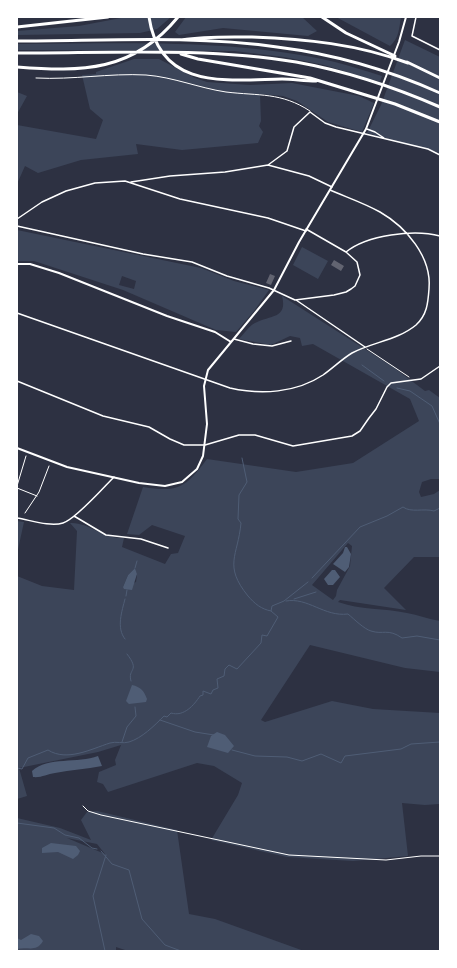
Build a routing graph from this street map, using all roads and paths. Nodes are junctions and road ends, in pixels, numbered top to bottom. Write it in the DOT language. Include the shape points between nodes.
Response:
graph roads {
  1 [pos="108,17"];
  2 [pos="149,17"];
  3 [pos="178,17"];
  4 [pos="322,17"];
  5 [pos="406,17"];
  6 [pos="416,17"];
  7 [pos="17,27"];
  8 [pos="17,41"];
  9 [pos="176,41"];
  10 [pos="440,50"];
  11 [pos="17,53"];
  12 [pos="176,53"];
  13 [pos="408,63"];
  14 [pos="17,67"];
  15 [pos="36,78"];
  16 [pos="440,78"];
  17 [pos="319,81"];
  18 [pos="440,93"];
  19 [pos="440,107"];
  20 [pos="310,112"];
  21 [pos="440,122"];
  22 [pos="366,129"];
  23 [pos="363,134"];
  24 [pos="386,140"];
  25 [pos="440,155"];
  26 [pos="268,165"];
  27 [pos="129,182"];
  28 [pos="332,187"];
  29 [pos="330,190"];
  30 [pos="17,219"];
  31 [pos="17,226"];
  32 [pos="306,230"];
  33 [pos="407,234"];
  34 [pos="440,236"];
  35 [pos="346,252"];
  36 [pos="17,264"];
  37 [pos="274,290"];
  38 [pos="294,300"];
  39 [pos="17,313"];
  40 [pos="234,338"];
  41 [pos="290,341"];
  42 [pos="231,342"];
  43 [pos="365,347"];
  44 [pos="440,366"];
  45 [pos="205,380"];
  46 [pos="17,381"];
  47 [pos="414,381"];
  48 [pos="205,445"];
  49 [pos="17,448"];
  50 [pos="26,456"];
  51 [pos="49,466"];
  52 [pos="114,477"];
  53 [pos="17,487"];
  54 [pos="37,496"];
  55 [pos="25,513"];
  56 [pos="74,516"];
  57 [pos="17,518"];
  58 [pos="168,548"];
  59 [pos="83,806"];
  60 [pos="440,856"];
  1 -- 7 [label="highway"];
  2 -- 17 [label="highway" via="164,53 178,66 198,76 225,81"];
  3 -- 14 [label="highway" via="143,49 110,64 72,70"];
  4 -- 13 [label="highway" via="346,33"];
  5 -- 22 [label="street"];
  6 -- 10 [label="street" via="412,36"];
  8 -- 9 [label="highway"];
  9 -- 13 [label="highway" via="198,37 289,39 358,47"];
  9 -- 18 [label="highway" via="258,45 315,53 367,67"];
  11 -- 12 [label="highway"];
  12 -- 17 [label="highway"];
  12 -- 19 [label="highway" via="246,56 318,67 387,86"];
  13 -- 16 [label="highway"];
  15 -- 20 [label="lane" via="74,79 129,75 160,77 218,91 277,96"];
  17 -- 21 [label="highway" via="395,104"];
  20 -- 23 [label="street" via="325,123"];
  20 -- 26 [label="street" via="294,127 288,151"];
  22 -- 23 [label="street"];
  22 -- 24 [label="street"];
  23 -- 24 [label="street"];
  23 -- 28 [label="street"];
  24 -- 25 [label="street" via="428,149"];
  26 -- 27 [label="street"];
  26 -- 28 [label="street" via="309,176"];
  27 -- 30 [label="street" via="104,182 71,189 42,202"];
  27 -- 32 [label="street" via="180,199 268,218"];
  28 -- 29 [label="street"];
  29 -- 32 [label="street"];
  29 -- 33 [label="street" via="380,212"];
  31 -- 37 [label="street" via="143,254 192,262"];
  32 -- 35 [label="street"];
  32 -- 37 [label="street"];
  33 -- 34 [label="street" via="426,233"];
  33 -- 35 [label="street" via="376,238"];
  33 -- 43 [label="street" via="418,248 429,272 430,286 426,310 412,328"];
  35 -- 38 [label="street" via="359,266 360,275 355,286 346,292"];
  36 -- 42 [label="street" via="30,264 59,272 167,316 215,332"];
  37 -- 38 [label="street"];
  37 -- 40 [label="street"];
  38 -- 43 [label="street"];
  39 -- 45 [label="street"];
  40 -- 41 [label="street" via="242,342 272,346"];
  40 -- 42 [label="street"];
  42 -- 45 [label="street" via="210,366"];
  43 -- 45 [label="street" via="352,353 318,378 285,390 240,390"];
  43 -- 47 [label="path"];
  44 -- 47 [label="street" via="425,377"];
  45 -- 48 [label="street"];
  46 -- 48 [label="street" via="109,418 149,427 184,445"];
  47 -- 48 [label="street" via="394,381 389,385 376,409 352,436 293,446 255,435 239,434"];
  48 -- 52 [label="street" via="197,469 188,478 176,484 165,486"];
  49 -- 52 [label="street" via="67,467"];
  50 -- 53 [label="path"];
  51 -- 54 [label="path"];
  52 -- 56 [label="street"];
  53 -- 54 [label="path"];
  54 -- 55 [label="path"];
  56 -- 57 [label="street" via="56,524"];
  56 -- 58 [label="street" via="106,535 141,539"];
  59 -- 60 [label="lane" via="88,811 101,815 289,855 386,860"];
}
